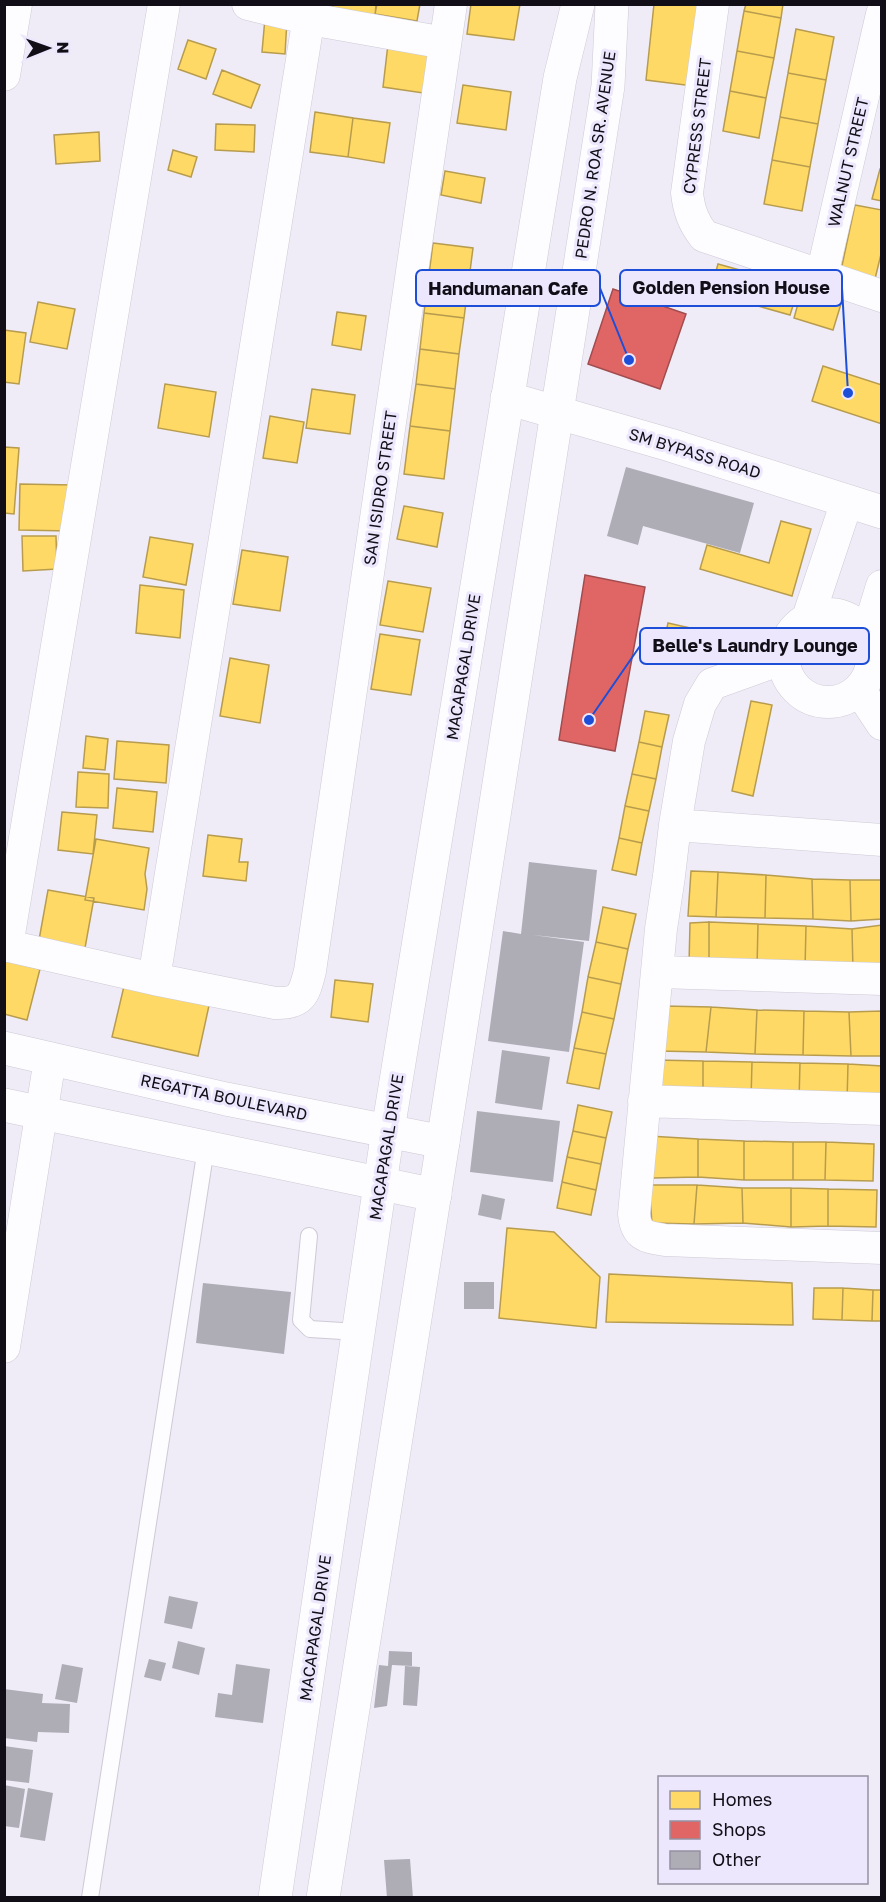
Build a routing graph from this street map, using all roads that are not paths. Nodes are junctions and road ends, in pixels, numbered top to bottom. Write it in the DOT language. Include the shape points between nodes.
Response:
graph roads {
  1 [pos="16,4"];
  2 [pos="164,4"];
  3 [pos="248,4"];
  4 [pos="451,4"];
  5 [pos="579,4"];
  6 [pos="612,4"];
  7 [pos="713,4"];
  8 [pos="311,12"];
  9 [pos="882,14"];
  10 [pos="445,42"];
  11 [pos="4,75"];
  12 [pos="822,275"];
  13 [pos="882,296"];
  14 [pos="507,398"];
  15 [pos="557,412"];
  16 [pos="872,505"];
  17 [pos="882,586"];
  18 [pos="807,618"];
  19 [pos="867,635"];
  20 [pos="784,658"];
  21 [pos="859,689"];
  22 [pos="882,724"];
  23 [pos="675,825"];
  24 [pos="882,840"];
  25 [pos="6,945"];
  26 [pos="658,972"];
  27 [pos="154,979"];
  28 [pos="882,979"];
  29 [pos="4,1048"];
  30 [pos="50,1059"];
  31 [pos="645,1101"];
  32 [pos="4,1105"];
  33 [pos="882,1109"];
  34 [pos="41,1113"];
  35 [pos="388,1130"];
  36 [pos="444,1142"];
  37 [pos="206,1148"];
  38 [pos="380,1184"];
  39 [pos="435,1195"];
  40 [pos="309,1236"];
  41 [pos="882,1248"];
  42 [pos="11,1264"];
  43 [pos="358,1332"];
  44 [pos="4,1347"];
  45 [pos="90,1898"];
  46 [pos="275,1898"];
  47 [pos="323,1898"];
  1 -- 11 [label="street"];
  2 -- 25 [label="street"];
  3 -- 8 [label="street"];
  4 -- 10 [label="street, SAN ISIDRO STREET"];
  5 -- 14 [label="main road" via="560,78"];
  6 -- 15 [label="main road, PEDRO N. ROA SR. AVENUE" via="608,86"];
  7 -- 12 [label="street, CYPRESS STREET" via="687,193 694,224 704,236"];
  8 -- 10 [label="street"];
  8 -- 27 [label="street"];
  9 -- 12 [label="street, WALNUT STREET"];
  10 -- 27 [label="street, SAN ISIDRO STREET" via="305,990 288,1003 275,1003"];
  12 -- 13 [label="street, CYPRESS STREET"];
  14 -- 15 [label="main road, SM BYPASS ROAD"];
  14 -- 35 [label="main road, MACAPAGAL DRIVE"];
  15 -- 16 [label="main road, SM BYPASS ROAD"];
  15 -- 36 [label="main road"];
  16 -- 18 [label="street"];
  17 -- 19 [label="street"];
  18 -- 19 [label="street" via="840,615 856,622"];
  18 -- 20 [label="street" via="795,628"];
  19 -- 21 [label="street" via="872,654 870,673"];
  20 -- 21 [label="street" via="787,675 797,690 811,699 845,699"];
  20 -- 23 [label="street" via="712,684 700,704 689,741"];
  21 -- 22 [label="street"];
  23 -- 24 [label="street"];
  23 -- 26 [label="street"];
  25 -- 27 [label="street, SAN ISIDRO STREET"];
  26 -- 28 [label="street"];
  26 -- 31 [label="street"];
  29 -- 30 [label="main road, REGATTA BOULEVARD"];
  30 -- 34 [label="street"];
  30 -- 35 [label="main road, REGATTA BOULEVARD"];
  31 -- 33 [label="street"];
  31 -- 41 [label="street" via="634,1215 639,1232 665,1240"];
  32 -- 34 [label="main road"];
  34 -- 37 [label="main road"];
  34 -- 42 [label="street"];
  35 -- 36 [label="main road, REGATTA BOULEVARD"];
  35 -- 38 [label="main road, MACAPAGAL DRIVE"];
  36 -- 39 [label="main road"];
  37 -- 38 [label="main road"];
  37 -- 45 [label="lane"];
  38 -- 39 [label="main road"];
  38 -- 43 [label="main road, MACAPAGAL DRIVE"];
  39 -- 47 [label="main road"];
  40 -- 43 [label="lane" via="301,1320 310,1329"];
  42 -- 44 [label="street"];
  43 -- 46 [label="main road, MACAPAGAL DRIVE"];
}
